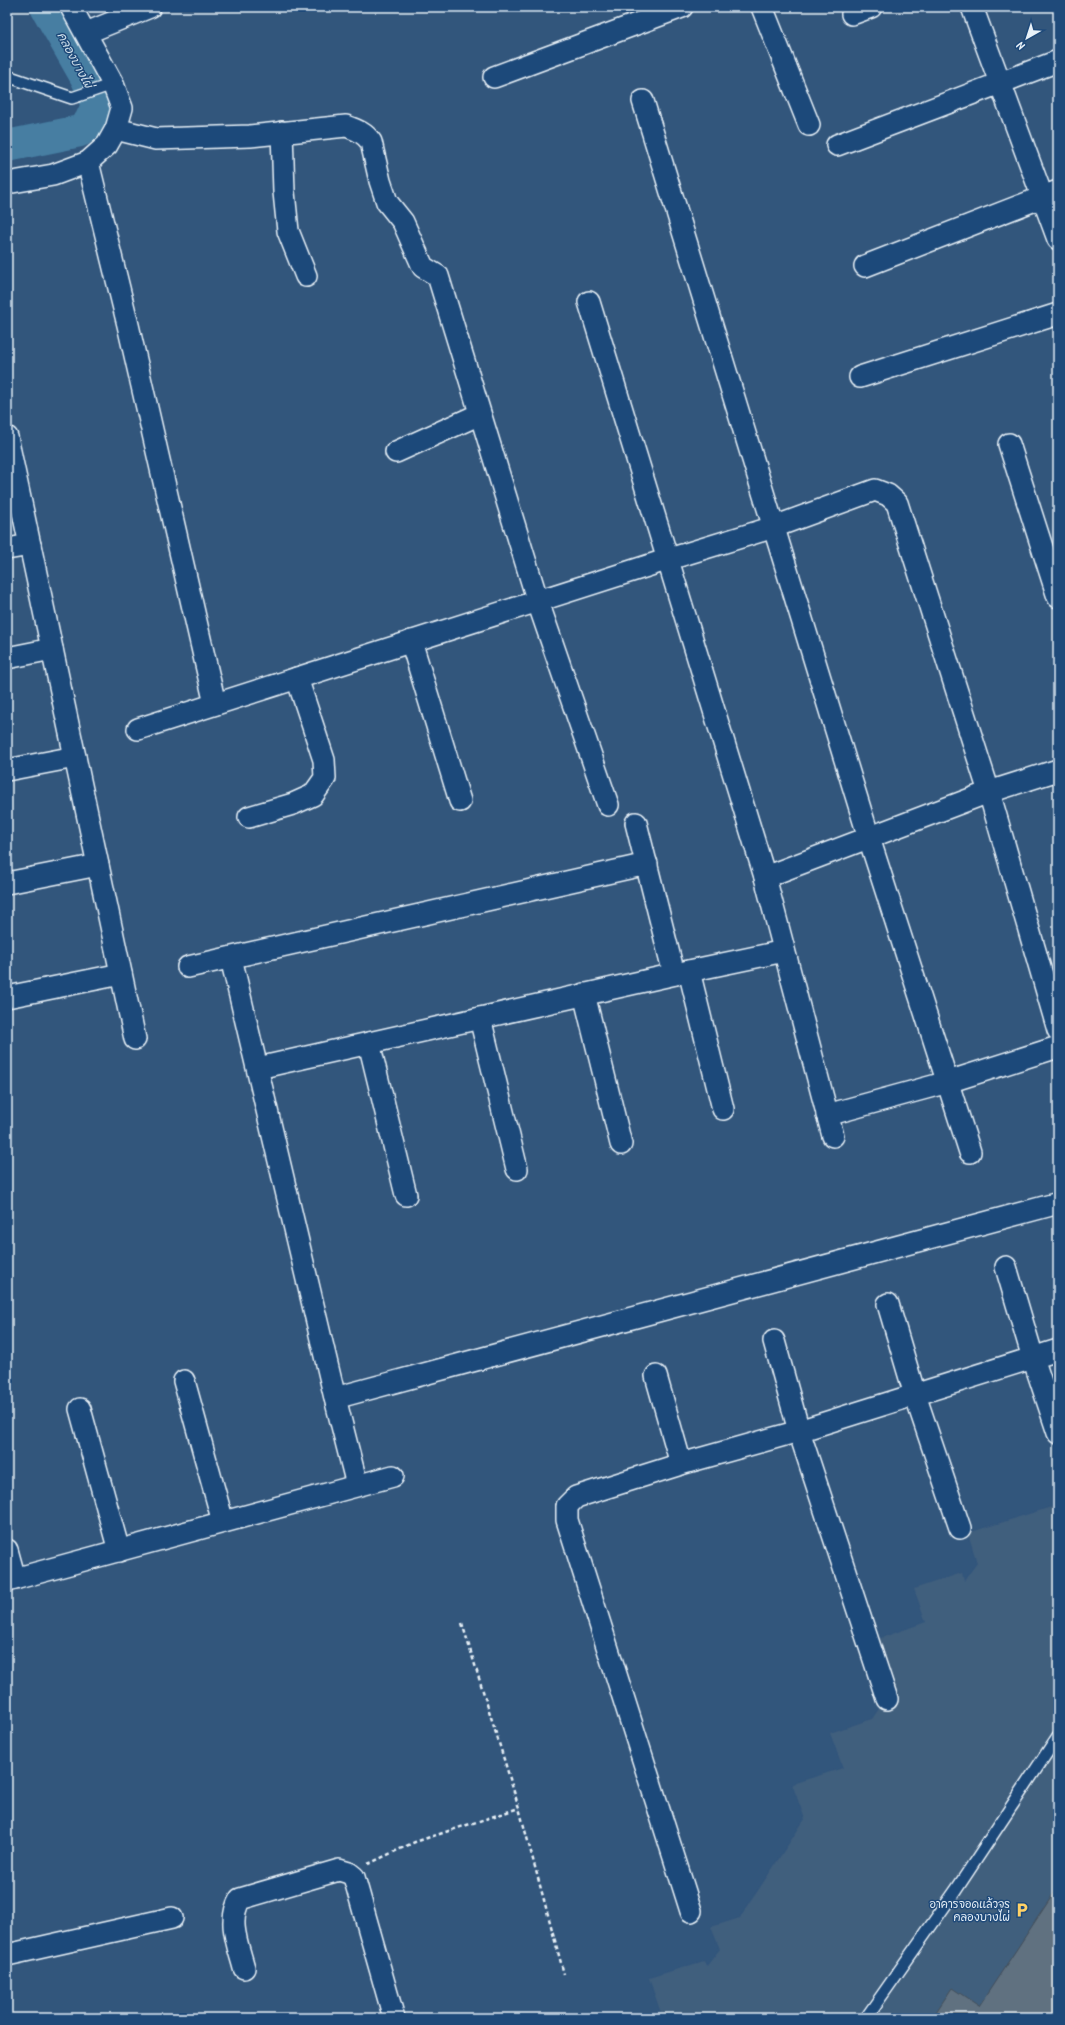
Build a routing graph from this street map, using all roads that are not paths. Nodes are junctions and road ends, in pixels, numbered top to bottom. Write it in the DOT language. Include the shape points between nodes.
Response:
graph roads {
  1 [pos="71,7"];
  2 [pos="150,7"];
  3 [pos="682,7"];
  4 [pos="762,7"];
  5 [pos="972,7"];
  6 [pos="86,33"];
  7 [pos="1058,61"];
  8 [pos="7,76"];
  9 [pos="494,77"];
  10 [pos="999,83"];
  11 [pos="110,85"];
  12 [pos="643,101"];
  13 [pos="809,125"];
  14 [pos="116,129"];
  15 [pos="282,132"];
  16 [pos="837,145"];
  17 [pos="88,162"];
  18 [pos="7,183"];
  19 [pos="1050,194"];
  20 [pos="1058,239"];
  21 [pos="865,266"];
  22 [pos="306,276"];
  23 [pos="589,302"];
  24 [pos="1058,314"];
  25 [pos="860,377"];
  26 [pos="480,414"];
  27 [pos="7,437"];
  28 [pos="1009,444"];
  29 [pos="396,452"];
  30 [pos="774,527"];
  31 [pos="30,544"];
  32 [pos="7,549"];
  33 [pos="666,560"];
  34 [pos="1058,597"];
  35 [pos="538,602"];
  36 [pos="411,641"];
  37 [pos="52,649"];
  38 [pos="7,658"];
  39 [pos="297,678"];
  40 [pos="215,704"];
  41 [pos="138,729"];
  42 [pos="75,757"];
  43 [pos="7,770"];
  44 [pos="1058,770"];
  45 [pos="989,792"];
  46 [pos="460,801"];
  47 [pos="608,805"];
  48 [pos="249,817"];
  49 [pos="636,823"];
  50 [pos="869,838"];
  51 [pos="647,864"];
  52 [pos="98,865"];
  53 [pos="765,877"];
  54 [pos="7,883"];
  55 [pos="784,951"];
  56 [pos="231,958"];
  57 [pos="188,967"];
  58 [pos="682,972"];
  59 [pos="121,974"];
  60 [pos="584,994"];
  61 [pos="7,997"];
  62 [pos="480,1018"];
  63 [pos="1058,1030"];
  64 [pos="135,1038"];
  65 [pos="369,1043"];
  66 [pos="1058,1047"];
  67 [pos="258,1068"];
  68 [pos="948,1082"];
  69 [pos="723,1109"];
  70 [pos="827,1115"];
  71 [pos="833,1136"];
  72 [pos="621,1144"];
  73 [pos="970,1152"];
  74 [pos="517,1169"];
  75 [pos="406,1195"];
  76 [pos="1055,1204"];
  77 [pos="1006,1267"];
  78 [pos="888,1304"];
  79 [pos="774,1341"];
  80 [pos="1058,1350"];
  81 [pos="1033,1358"];
  82 [pos="656,1376"];
  83 [pos="184,1381"];
  84 [pos="915,1395"];
  85 [pos="335,1398"];
  86 [pos="80,1409"];
  87 [pos="799,1431"];
  88 [pos="1058,1432"];
  89 [pos="681,1464"];
  90 [pos="393,1476"];
  91 [pos="357,1485"];
  92 [pos="223,1522"];
  93 [pos="960,1528"];
  94 [pos="7,1550"];
  95 [pos="119,1551"];
  96 [pos="11,1580"];
  97 [pos="887,1700"];
  98 [pos="1058,1736"];
  99 [pos="691,1911"];
  100 [pos="172,1918"];
  101 [pos="7,1955"];
  102 [pos="244,1968"];
  103 [pos="394,2018"];
  104 [pos="866,2018"];
  1 -- 6 [label="street"];
  2 -- 6 [label="street"];
  3 -- 9 [label="street"];
  4 -- 13 [label="street"];
  5 -- 10 [label="street"];
  6 -- 11 [label="street"];
  7 -- 10 [label="street"];
  8 -- 11 [label="lane" via="72,98"];
  10 -- 16 [label="street"];
  10 -- 19 [label="street"];
  11 -- 14 [label="street" via="122,108"];
  12 -- 30 [label="street"];
  14 -- 15 [label="street" via="156,139 250,136"];
  14 -- 17 [label="street" via="107,145"];
  15 -- 22 [label="street" via="288,231"];
  15 -- 26 [label="street" via="346,126 368,136 388,202 403,222 423,267 438,276"];
  17 -- 18 [label="street" via="53,175"];
  17 -- 40 [label="street"];
  19 -- 20 [label="street"];
  19 -- 21 [label="street"];
  23 -- 33 [label="street"];
  24 -- 25 [label="street"];
  26 -- 29 [label="street"];
  26 -- 35 [label="street"];
  27 -- 31 [label="street"];
  28 -- 34 [label="street"];
  30 -- 33 [label="street"];
  30 -- 45 [label="street" via="875,490 888,495 897,503"];
  30 -- 50 [label="street"];
  31 -- 32 [label="street"];
  31 -- 37 [label="street"];
  33 -- 35 [label="street"];
  33 -- 53 [label="street"];
  35 -- 36 [label="street"];
  35 -- 47 [label="street"];
  36 -- 39 [label="street"];
  36 -- 46 [label="street"];
  37 -- 38 [label="street"];
  37 -- 42 [label="street"];
  39 -- 40 [label="street"];
  39 -- 48 [label="street" via="324,760 325,778 313,795 293,804"];
  40 -- 41 [label="street"];
  42 -- 43 [label="street"];
  42 -- 52 [label="street"];
  44 -- 45 [label="street"];
  45 -- 50 [label="street"];
  45 -- 63 [label="street"];
  49 -- 51 [label="street"];
  50 -- 53 [label="street"];
  50 -- 68 [label="street"];
  51 -- 56 [label="street"];
  51 -- 58 [label="street"];
  52 -- 54 [label="street"];
  52 -- 59 [label="street"];
  53 -- 55 [label="street"];
  55 -- 58 [label="street"];
  55 -- 70 [label="street"];
  56 -- 57 [label="street"];
  56 -- 67 [label="street"];
  58 -- 60 [label="street"];
  58 -- 69 [label="street"];
  59 -- 61 [label="street"];
  59 -- 64 [label="street"];
  60 -- 62 [label="street"];
  60 -- 72 [label="street"];
  62 -- 65 [label="street"];
  62 -- 74 [label="street"];
  65 -- 67 [label="street"];
  65 -- 75 [label="street"];
  66 -- 68 [label="street"];
  67 -- 85 [label="street"];
  68 -- 70 [label="street"];
  68 -- 73 [label="street"];
  70 -- 71 [label="street"];
  76 -- 85 [label="street"];
  77 -- 81 [label="street"];
  78 -- 84 [label="street"];
  79 -- 87 [label="street"];
  80 -- 81 [label="street"];
  81 -- 84 [label="street"];
  81 -- 88 [label="street"];
  82 -- 89 [label="street"];
  83 -- 92 [label="street"];
  84 -- 87 [label="street"];
  84 -- 93 [label="street"];
  85 -- 91 [label="street"];
  86 -- 95 [label="street"];
  87 -- 89 [label="street"];
  87 -- 97 [label="street"];
  89 -- 99 [label="street" via="576,1497 567,1506 567,1520"];
  90 -- 91 [label="street"];
  91 -- 92 [label="street"];
  92 -- 95 [label="street"];
  94 -- 96 [label="street"];
  95 -- 96 [label="street"];
  98 -- 104 [label="lane" via="956,1890"];
  100 -- 101 [label="street"];
  102 -- 103 [label="street" via="233,1927 236,1906 240,1899 339,1870 349,1873 354,1877"];
}
